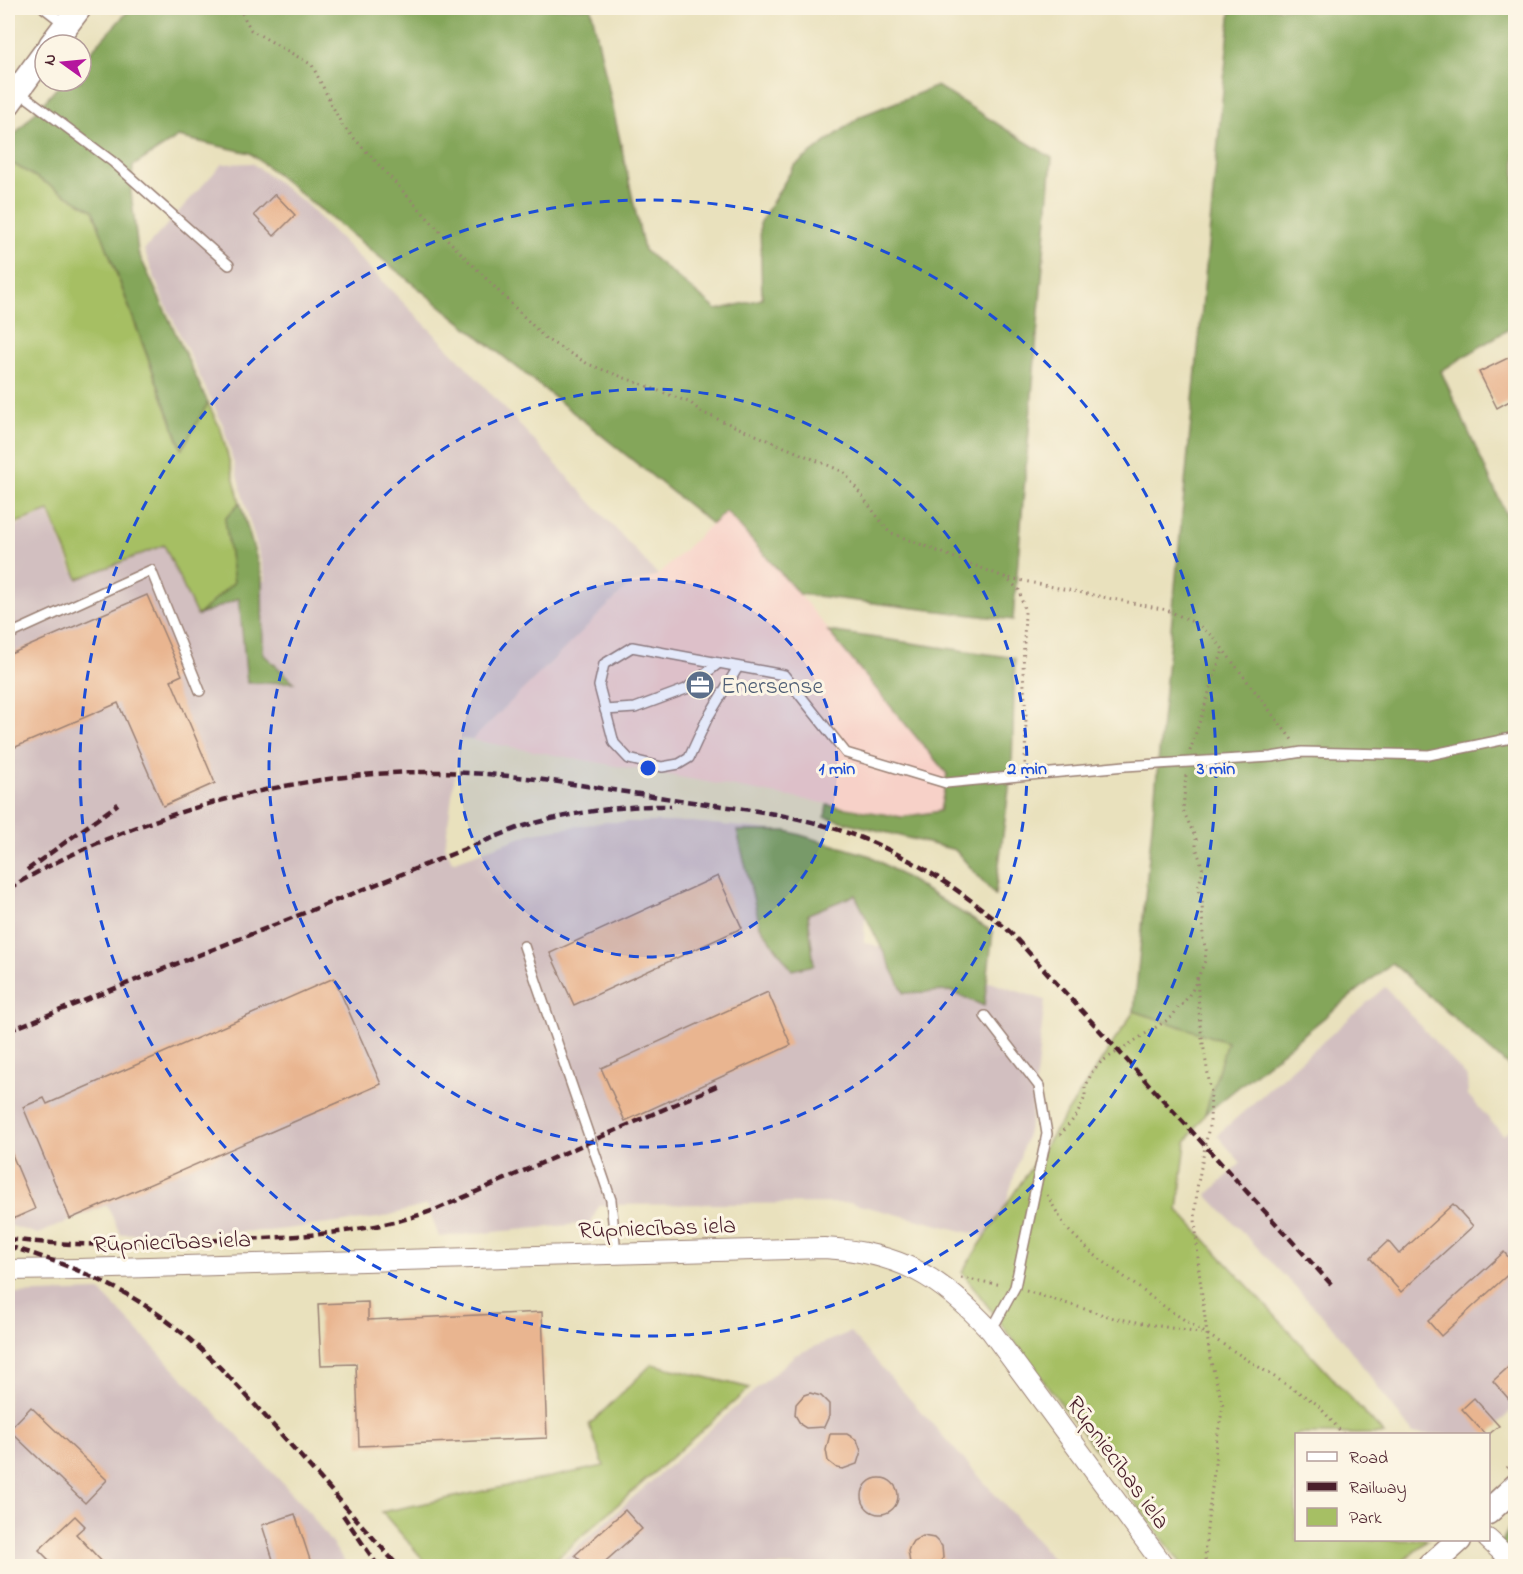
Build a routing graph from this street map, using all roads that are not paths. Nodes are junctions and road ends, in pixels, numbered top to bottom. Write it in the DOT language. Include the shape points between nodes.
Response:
graph roads {
  1 [pos="44,8"];
  2 [pos="73,16"];
  3 [pos="60,33"];
  4 [pos="33,69"];
  5 [pos="12,97"];
  6 [pos="229,265"];
  7 [pos="8,635"];
  8 [pos="719,663"];
  9 [pos="738,667"];
  10 [pos="200,691"];
  11 [pos="605,710"];
  12 [pos="1515,737"];
  13 [pos="524,946"];
  14 [pos="986,1016"];
  15 [pos="616,1254"];
  16 [pos="8,1270"];
  17 [pos="991,1331"];
  18 [pos="1457,1541"];
  19 [pos="1490,1541"];
  20 [pos="1515,1564"];
  21 [pos="1164,1566"];
  22 [pos="1430,1566"];
  1 -- 2 [label="lane"];
  2 -- 3 [label="street"];
  4 -- 5 [label="street"];
  5 -- 6 [label="lane" via="113,162"];
  7 -- 10 [label="lane" via="151,570"];
  8 -- 9 [label="lane"];
  8 -- 11 [label="lane" via="686,689 635,708"];
  8 -- 11 [label="lane" via="632,648 604,664 599,686"];
  9 -- 11 [label="lane" via="689,758 679,764 662,766 629,759 614,743"];
  9 -- 12 [label="lane" via="784,675 846,753 946,783 1302,752 1430,755"];
  13 -- 15 [label="lane" via="611,1200"];
  14 -- 17 [label="lane" via="1038,1086 1047,1134 1015,1287"];
  15 -- 16 [label="street, Rūpniecības iela"];
  15 -- 17 [label="street, Rūpniecības iela" via="824,1248 866,1253 898,1262 948,1289"];
  17 -- 21 [label="street, Rūpniecības iela"];
  18 -- 22 [label="street"];
  19 -- 20 [label="street"];
}
